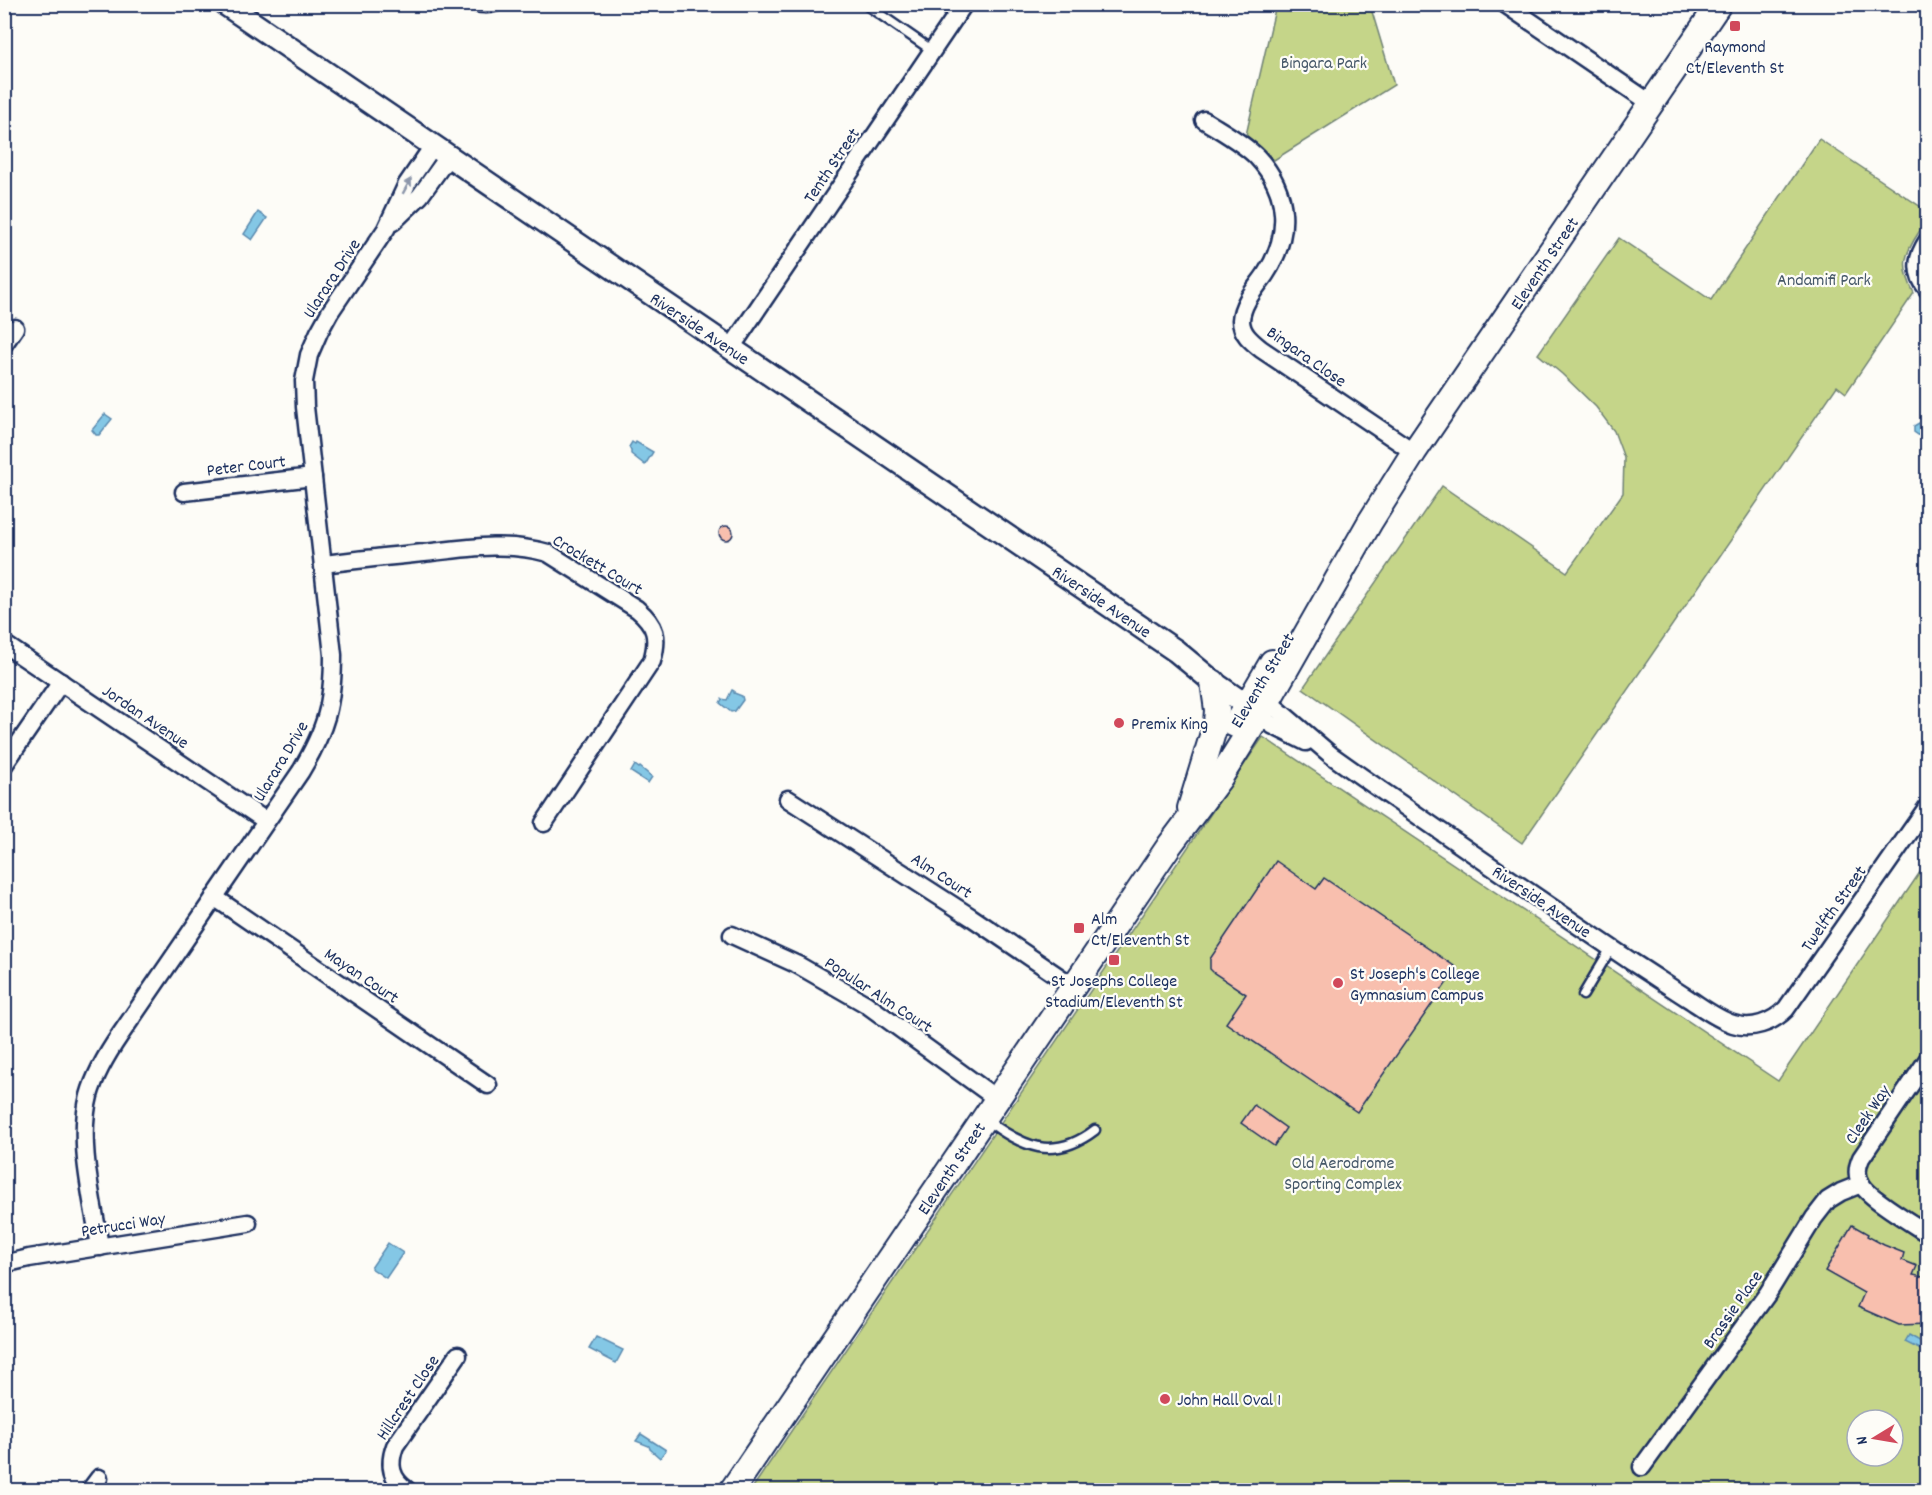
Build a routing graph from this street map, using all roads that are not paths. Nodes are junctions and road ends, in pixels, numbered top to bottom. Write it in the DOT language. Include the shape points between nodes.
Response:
graph roads {
  1 [pos="225,4"];
  2 [pos="465,4"];
  3 [pos="503,4"];
  4 [pos="865,4"];
  5 [pos="964,4"];
  6 [pos="1505,4"];
  7 [pos="1719,4"];
  8 [pos="933,51"];
  9 [pos="1652,104"];
  10 [pos="1204,120"];
  11 [pos="441,151"];
  12 [pos="1928,240"];
  13 [pos="1928,290"];
  14 [pos="15,328"];
  15 [pos="4,344"];
  16 [pos="731,348"];
  17 [pos="1414,452"];
  18 [pos="313,477"];
  19 [pos="184,492"];
  20 [pos="323,564"];
  21 [pos="4,644"];
  22 [pos="1176,651"];
  23 [pos="61,682"];
  24 [pos="1213,682"];
  25 [pos="1257,703"];
  26 [pos="4,765"];
  27 [pos="788,799"];
  28 [pos="1928,806"];
  29 [pos="1190,808"];
  30 [pos="266,821"];
  31 [pos="543,824"];
  32 [pos="1168,846"];
  33 [pos="214,897"];
  34 [pos="732,935"];
  35 [pos="1611,948"];
  36 [pos="1074,987"];
  37 [pos="1582,995"];
  38 [pos="1762,1024"];
  39 [pos="1928,1059"];
  40 [pos="488,1085"];
  41 [pos="991,1109"];
  42 [pos="1095,1130"];
  43 [pos="1861,1184"];
  44 [pos="248,1223"];
  45 [pos="1928,1234"];
  46 [pos="100,1247"];
  47 [pos="4,1264"];
  48 [pos="458,1355"];
  49 [pos="1642,1467"];
  50 [pos="407,1491"];
  51 [pos="732,1491"];
  1 -- 11 [label="street, Riverside Avenue"];
  2 -- 3 [label="lane" via="477,9"];
  4 -- 8 [label="lane"];
  5 -- 8 [label="street, Tenth Street"];
  6 -- 9 [label="street"];
  7 -- 9 [label="main road, Eleventh Street"];
  8 -- 16 [label="street, Tenth Street"];
  9 -- 17 [label="main road, Eleventh Street"];
  10 -- 17 [label="street, Bingara Close" via="1257,158 1282,200 1278,250 1242,311 1243,331 1261,349"];
  11 -- 16 [label="street, Riverside Avenue"];
  11 -- 18 [label="street, Ularara Drive" via="420,196 386,229 330,312 309,355 304,381"];
  12 -- 13 [label="street" via="1917,261 1918,273"];
  14 -- 15 [label="street"];
  16 -- 22 [label="street, Riverside Avenue"];
  17 -- 25 [label="main road, Eleventh Street"];
  18 -- 19 [label="street, Peter Court"];
  18 -- 20 [label="street, Ularara Drive"];
  20 -- 30 [label="street, Ularara Drive" via="333,655 330,709 314,749"];
  20 -- 31 [label="street, Crockett Court" via="479,546 532,548 548,553 647,617 655,637 652,661"];
  21 -- 23 [label="street, Jordan Avenue"];
  22 -- 24 [label="street, Riverside Avenue"];
  22 -- 25 [label="street, Riverside Avenue"];
  23 -- 26 [label="street"];
  23 -- 30 [label="street, Jordan Avenue"];
  24 -- 25 [label="street, Riverside Avenue"];
  24 -- 29 [label="main road" via="1216,723"];
  25 -- 29 [label="main road, Eleventh Street"];
  25 -- 32 [label="main road, Eleventh Street" via="1220,778"];
  25 -- 35 [label="street, Riverside Avenue"];
  27 -- 36 [label="street, Alm Court"];
  28 -- 38 [label="street, Twelfth Street" via="1786,1009"];
  29 -- 32 [label="main road, Eleventh Street"];
  30 -- 33 [label="street, Ularara Drive"];
  32 -- 36 [label="main road, Eleventh Street"];
  33 -- 40 [label="street, Mayan Court"];
  33 -- 46 [label="street, Ularara Drive" via="108,1052 89,1097 86,1152"];
  34 -- 41 [label="street, Popular Alm Court" via="798,965 866,1004"];
  35 -- 37 [label="lane"];
  35 -- 38 [label="street, Riverside Avenue" via="1720,1019 1747,1026"];
  36 -- 41 [label="main road, Eleventh Street"];
  39 -- 43 [label="street, Cleek Way" via="1861,1158 1857,1171"];
  41 -- 42 [label="lane" via="1017,1141 1033,1147 1065,1147"];
  41 -- 51 [label="main road, Eleventh Street"];
  43 -- 45 [label="street"];
  43 -- 49 [label="street, Brassie Place" via="1828,1200 1814,1218 1768,1293"];
  44 -- 46 [label="street, Petrucci Way"];
  46 -- 47 [label="street, Petrucci Way"];
  48 -- 50 [label="street, Hillcrest Close" via="395,1446 392,1473"];
}
